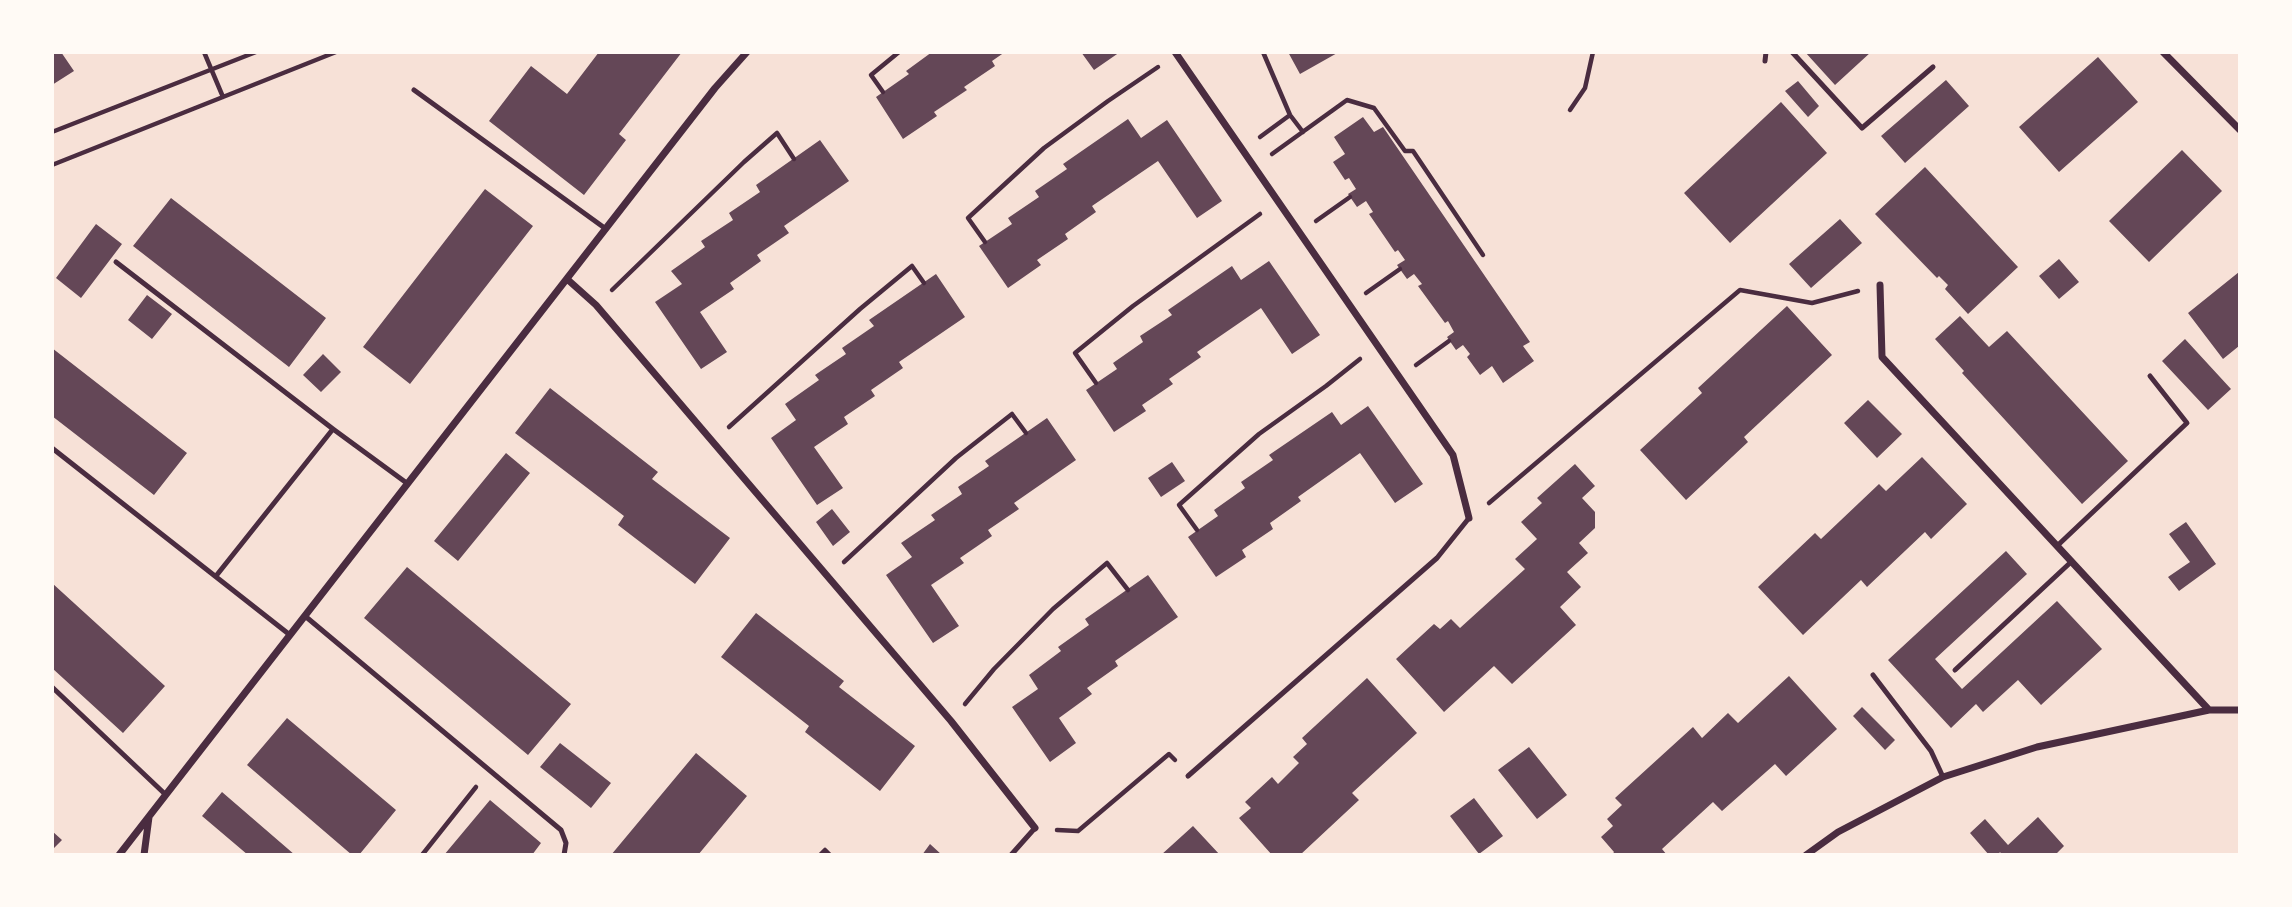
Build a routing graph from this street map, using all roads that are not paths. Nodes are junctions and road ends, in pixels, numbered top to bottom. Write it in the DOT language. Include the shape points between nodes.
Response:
graph roads {
  1 [pos="747,52"];
  2 [pos="1766,52"];
  3 [pos="1792,52"];
  4 [pos="2164,52"];
  5 [pos="1176,54"];
  6 [pos="1765,61"];
  7 [pos="1933,67"];
  8 [pos="414,90"];
  9 [pos="2239,130"];
  10 [pos="606,229"];
  11 [pos="116,262"];
  12 [pos="567,279"];
  13 [pos="1880,285"];
  14 [pos="2150,376"];
  15 [pos="333,429"];
  16 [pos="52,448"];
  17 [pos="408,484"];
  18 [pos="1469,518"];
  19 [pos="2057,546"];
  20 [pos="2071,562"];
  21 [pos="216,576"];
  22 [pos="305,616"];
  23 [pos="290,635"];
  24 [pos="1955,670"];
  25 [pos="1873,675"];
  26 [pos="52,687"];
  27 [pos="2209,710"];
  28 [pos="2239,710"];
  29 [pos="1188,776"];
  30 [pos="1943,777"];
  31 [pos="166,795"];
  32 [pos="149,816"];
  33 [pos="1035,828"];
  34 [pos="119,855"];
  35 [pos="144,855"];
  36 [pos="564,855"];
  37 [pos="1011,855"];
  38 [pos="1806,855"];
  1 -- 10 [label="street"];
  2 -- 6 [label="lane"];
  3 -- 7 [label="lane" via="1862,128"];
  4 -- 9 [label="street"];
  5 -- 18 [label="street" via="1453,455"];
  8 -- 10 [label="lane"];
  10 -- 12 [label="street"];
  11 -- 15 [label="lane"];
  12 -- 17 [label="street"];
  12 -- 33 [label="street" via="596,304 951,720"];
  13 -- 19 [label="street" via="1882,357"];
  14 -- 19 [label="lane" via="2187,423"];
  15 -- 17 [label="lane"];
  15 -- 21 [label="lane"];
  16 -- 21 [label="lane"];
  17 -- 22 [label="street"];
  18 -- 29 [label="lane" via="1437,558"];
  19 -- 20 [label="street"];
  20 -- 24 [label="lane"];
  20 -- 27 [label="street"];
  21 -- 23 [label="lane"];
  22 -- 23 [label="street"];
  22 -- 36 [label="lane" via="561,830"];
  23 -- 31 [label="street"];
  25 -- 30 [label="lane" via="1931,751"];
  26 -- 31 [label="lane"];
  27 -- 28 [label="street"];
  27 -- 30 [label="street" via="2037,747"];
  30 -- 38 [label="street" via="1838,832"];
  31 -- 32 [label="street"];
  32 -- 34 [label="street"];
  32 -- 35 [label="street"];
  33 -- 37 [label="lane"];
}
